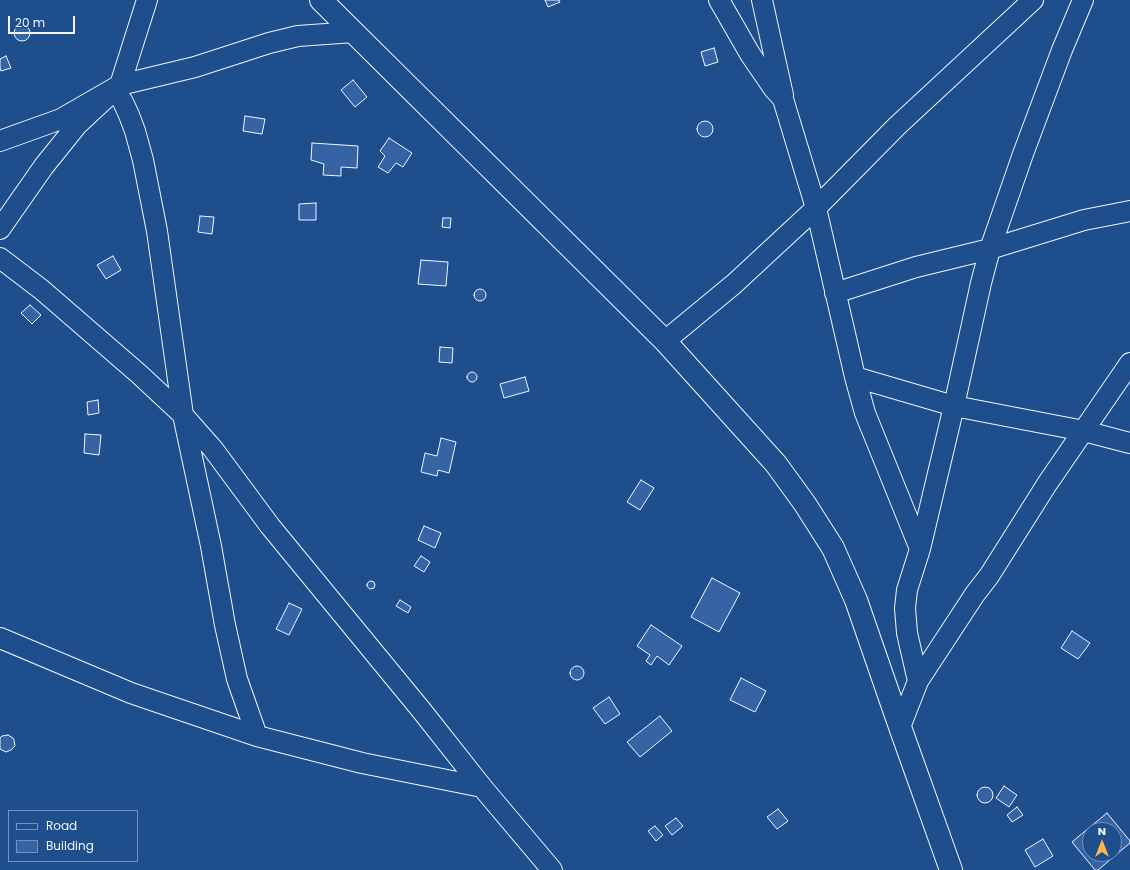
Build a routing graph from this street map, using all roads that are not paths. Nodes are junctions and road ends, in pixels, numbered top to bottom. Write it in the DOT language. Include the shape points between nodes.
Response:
graph roads {
  1 [pos="147,0"];
  2 [pos="321,0"];
  3 [pos="719,0"];
  4 [pos="762,0"];
  5 [pos="1033,0"];
  6 [pos="1083,0"];
  7 [pos="354,32"];
  8 [pos="118,87"];
  9 [pos="783,99"];
  10 [pos="0,141"];
  11 [pos="816,208"];
  12 [pos="1130,211"];
  13 [pos="0,229"];
  14 [pos="990,249"];
  15 [pos="0,258"];
  16 [pos="835,293"];
  17 [pos="665,341"];
  18 [pos="1130,363"];
  19 [pos="855,377"];
  20 [pos="954,406"];
  21 [pos="183,415"];
  22 [pos="1084,431"];
  23 [pos="1130,443"];
  24 [pos="920,549"];
  25 [pos="0,638"];
  26 [pos="918,681"];
  27 [pos="900,727"];
  28 [pos="257,736"];
  29 [pos="482,787"];
  30 [pos="552,870"];
  31 [pos="951,870"];
  1 -- 8 [label="street"];
  2 -- 7 [label="street"];
  3 -- 9 [label="street" via="750,54"];
  4 -- 9 [label="street"];
  5 -- 11 [label="street" via="897,126"];
  6 -- 14 [label="street" via="1062,50"];
  7 -- 8 [label="street" via="298,36"];
  7 -- 17 [label="street"];
  8 -- 10 [label="street" via="61,119"];
  8 -- 13 [label="street" via="77,125 44,166"];
  8 -- 21 [label="street" via="143,160 157,231"];
  9 -- 11 [label="street"];
  11 -- 16 [label="street"];
  11 -- 17 [label="street" via="734,284"];
  12 -- 14 [label="street" via="1084,220"];
  14 -- 16 [label="street" via="916,267"];
  14 -- 20 [label="street"];
  15 -- 21 [label="street" via="65,309"];
  16 -- 19 [label="street"];
  17 -- 27 [label="street" via="776,464 833,548 856,600"];
  18 -- 22 [label="street"];
  19 -- 20 [label="street"];
  19 -- 24 [label="street" via="865,413"];
  20 -- 22 [label="street"];
  20 -- 24 [label="street"];
  21 -- 28 [label="street" via="237,679"];
  21 -- 29 [label="street" via="213,449 270,526"];
  22 -- 23 [label="street"];
  22 -- 26 [label="street"];
  24 -- 26 [label="street" via="907,590 905,608 907,633"];
  25 -- 28 [label="street" via="131,693"];
  26 -- 27 [label="street"];
  27 -- 31 [label="street"];
  28 -- 29 [label="street" via="362,764"];
  29 -- 30 [label="street"];
}
